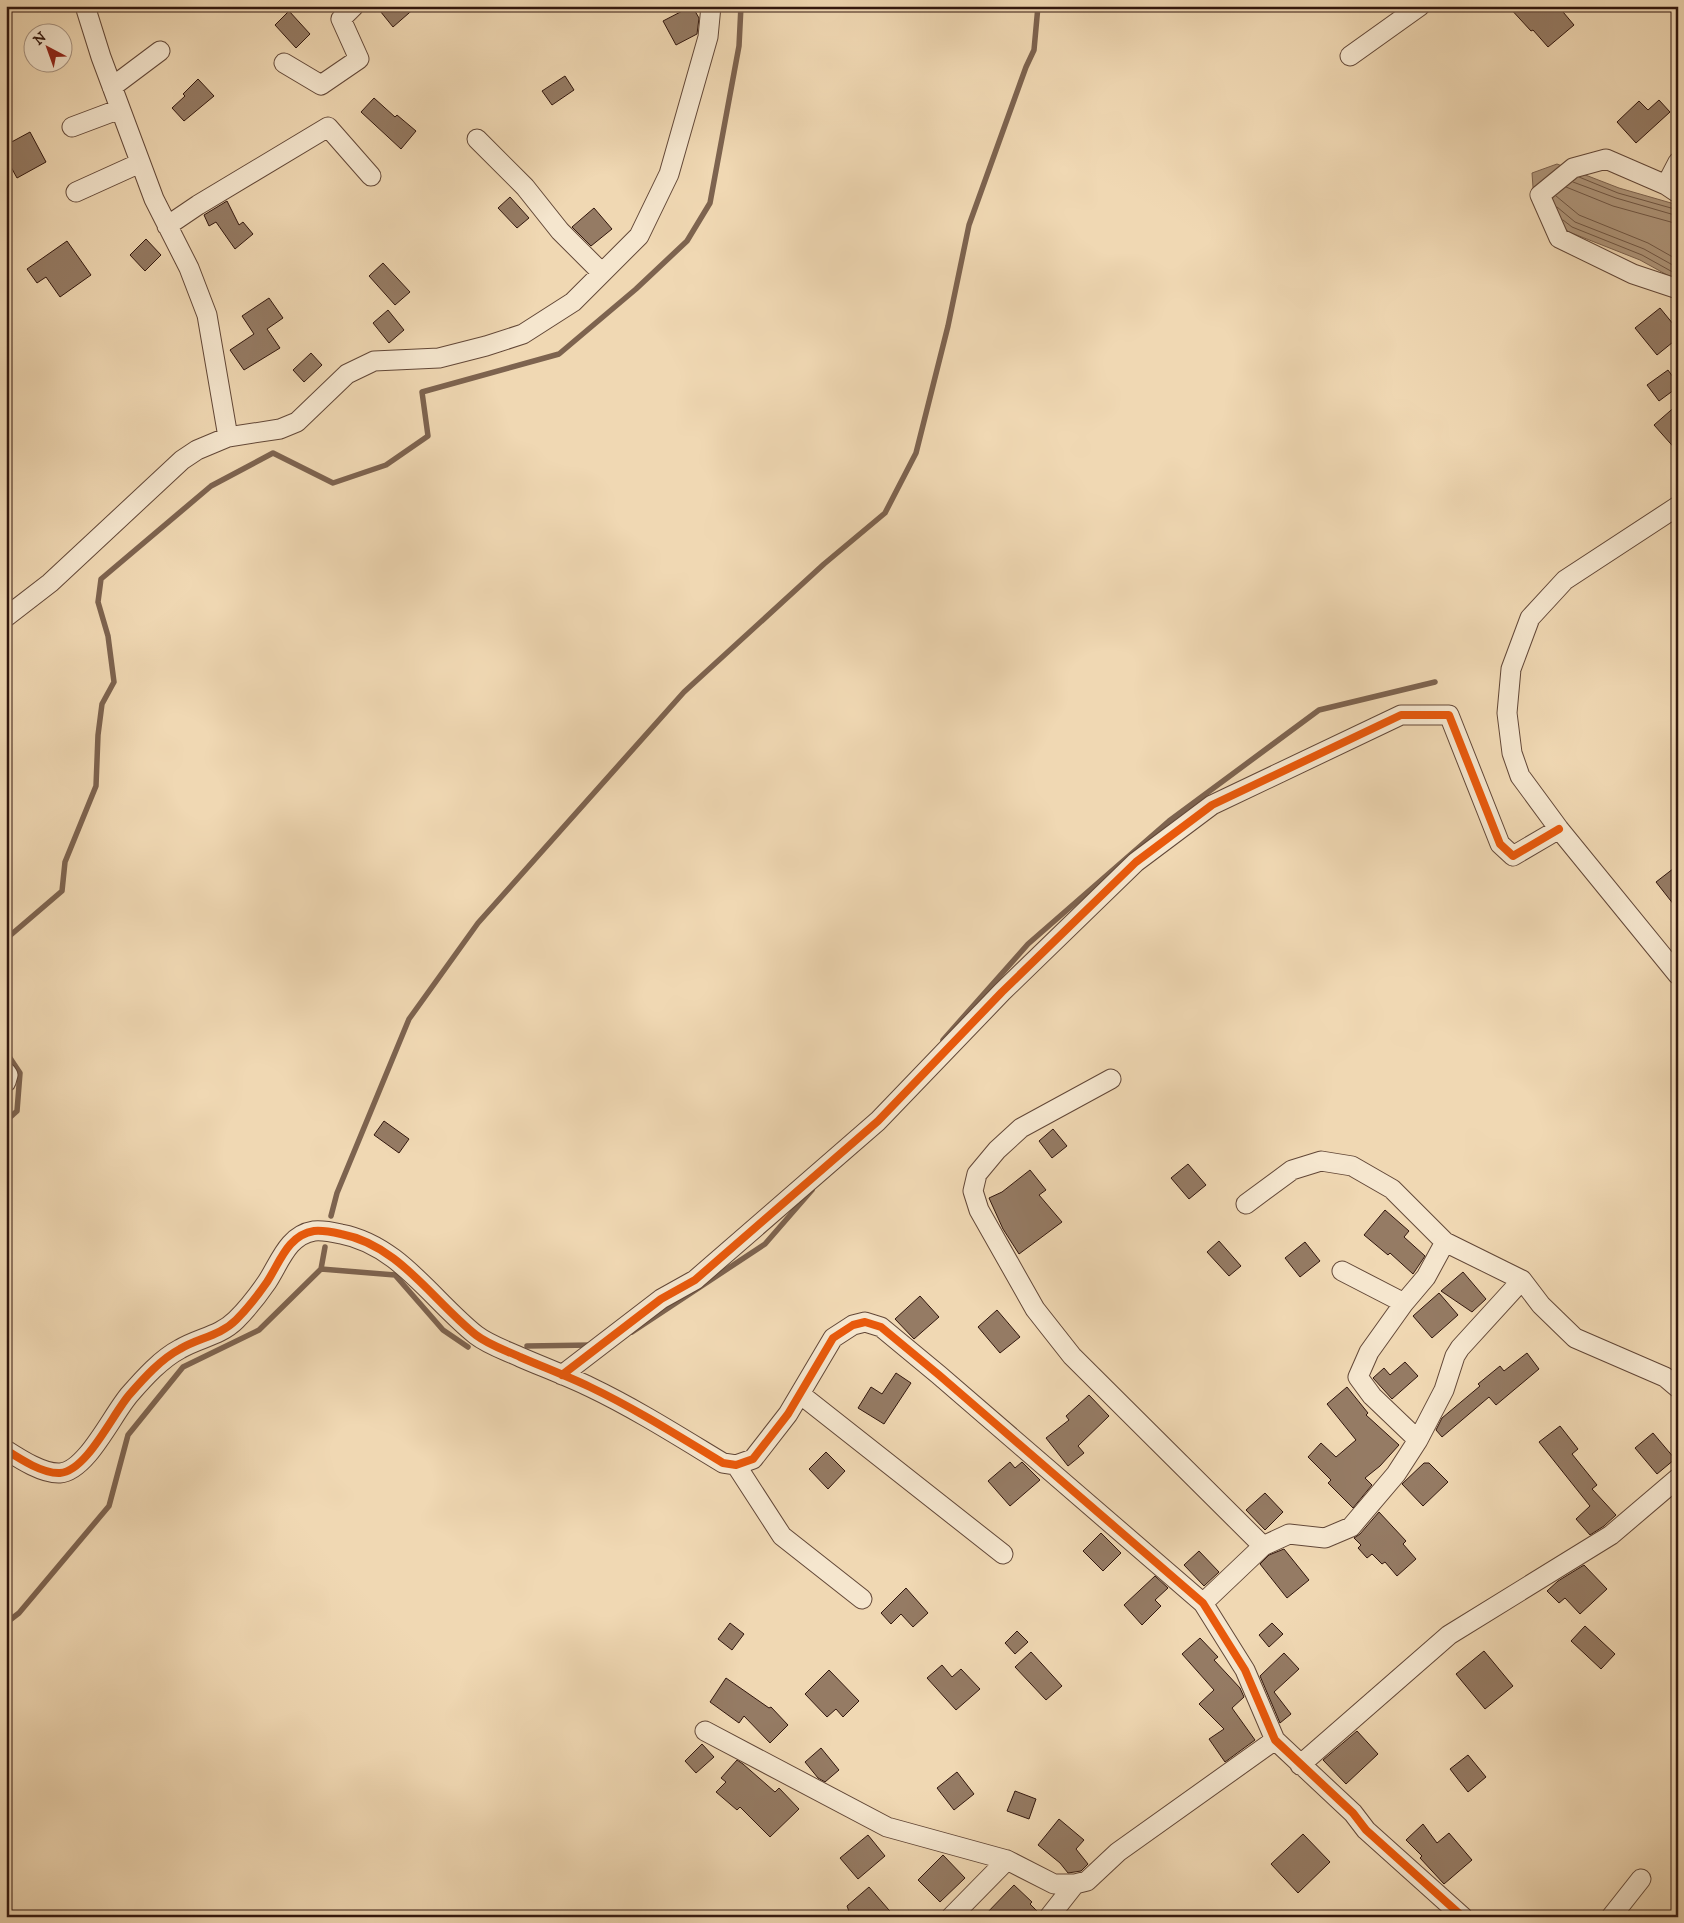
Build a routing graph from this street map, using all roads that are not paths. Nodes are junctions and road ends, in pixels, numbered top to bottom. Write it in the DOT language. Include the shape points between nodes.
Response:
graph roads {
  1 [pos="85,6"];
  2 [pos="354,6"];
  3 [pos="711,6"];
  4 [pos="1420,6"];
  5 [pos="160,51"];
  6 [pos="1350,56"];
  7 [pos="284,63"];
  8 [pos="112,88"];
  9 [pos="120,109"];
  10 [pos="72,127"];
  11 [pos="477,140"];
  12 [pos="1678,162"];
  13 [pos="140,163"];
  14 [pos="371,176"];
  15 [pos="1672,189"];
  16 [pos="76,192"];
  17 [pos="167,226"];
  18 [pos="602,273"];
  19 [pos="1678,289"];
  20 [pos="228,437"];
  21 [pos="1678,506"];
  22 [pos="6,617"];
  23 [pos="1559,829"];
  24 [pos="1678,975"];
  25 [pos="6,1072"];
  26 [pos="1111,1079"];
  27 [pos="6,1082"];
  28 [pos="1246,1204"];
  29 [pos="1445,1242"];
  30 [pos="1342,1271"];
  31 [pos="1522,1280"];
  32 [pos="1404,1303"];
  33 [pos="562,1375"];
  34 [pos="1678,1388"];
  35 [pos="800,1394"];
  36 [pos="1418,1440"];
  37 [pos="6,1450"];
  38 [pos="736,1466"];
  39 [pos="1678,1478"];
  40 [pos="1263,1546"];
  41 [pos="1003,1554"];
  42 [pos="862,1599"];
  43 [pos="1203,1603"];
  44 [pos="706,1732"];
  45 [pos="1275,1740"];
  46 [pos="1300,1766"];
  47 [pos="1007,1860"];
  48 [pos="1641,1879"];
  49 [pos="1075,1884"];
  50 [pos="951,1917"];
  51 [pos="1049,1917"];
  52 [pos="1463,1917"];
  53 [pos="1611,1917"];
  1 -- 8 [label="street"];
  2 -- 7 [label="street" via="341,20 359,59 321,85"];
  3 -- 18 [label="street" via="708,37 668,174 639,236"];
  4 -- 6 [label="street"];
  5 -- 8 [label="street"];
  8 -- 9 [label="street"];
  9 -- 10 [label="street"];
  9 -- 13 [label="street"];
  11 -- 18 [label="street" via="525,187 560,231"];
  12 -- 15 [label="street"];
  13 -- 16 [label="street"];
  13 -- 17 [label="street"];
  14 -- 17 [label="street" via="328,127"];
  15 -- 19 [label="street" via="1606,159 1573,168 1540,195 1559,238 1633,274"];
  17 -- 20 [label="street" via="189,268 207,315"];
  18 -- 20 [label="street" via="573,302 523,334 439,358 374,361 347,374 297,422 280,429"];
  20 -- 22 [label="street" via="182,460 50,582"];
  21 -- 23 [label="street" via="1565,580 1530,618 1511,669 1507,713 1512,753 1520,776"];
  23 -- 24 [label="street"];
  23 -- 33 [label="street" via="1513,856 1500,844 1449,715 1400,716 1212,806 1136,862 1002,992 871,1128 695,1280 661,1299"];
  25 -- 27 [label="street"];
  26 -- 40 [label="street" via="1021,1128 997,1150 977,1174 973,1191 978,1210 1035,1309 1072,1356"];
  28 -- 29 [label="street" via="1292,1170 1321,1161 1352,1166 1392,1189"];
  29 -- 31 [label="street"];
  29 -- 32 [label="street" via="1426,1278"];
  30 -- 32 [label="street"];
  31 -- 34 [label="street" via="1541,1305 1575,1338 1665,1377"];
  31 -- 36 [label="street" via="1460,1348 1444,1390"];
  32 -- 36 [label="street" via="1369,1352 1358,1377 1372,1396"];
  33 -- 37 [label="street" via="489,1344 398,1261 368,1242 323,1231 312,1232 293,1241 267,1282 236,1320 223,1330 180,1349 156,1367 128,1395 87,1456 70,1470 50,1471 26,1463"];
  33 -- 38 [label="street" via="613,1398 723,1463"];
  35 -- 38 [label="street" via="753,1459"];
  35 -- 41 [label="street"];
  35 -- 43 [label="street" via="833,1338 853,1325 865,1322 880,1327"];
  36 -- 40 [label="street" via="1396,1474 1350,1527 1325,1538 1289,1534"];
  38 -- 42 [label="street" via="782,1536"];
  39 -- 46 [label="street" via="1610,1535 1449,1636"];
  40 -- 43 [label="street"];
  43 -- 45 [label="street" via="1245,1670"];
  44 -- 47 [label="street" via="887,1827"];
  45 -- 46 [label="street"];
  45 -- 49 [label="street" via="1118,1852 1087,1881"];
  46 -- 52 [label="street"];
  47 -- 49 [label="street" via="1054,1884"];
  47 -- 50 [label="street"];
  48 -- 53 [label="street"];
  49 -- 51 [label="street"];
}
